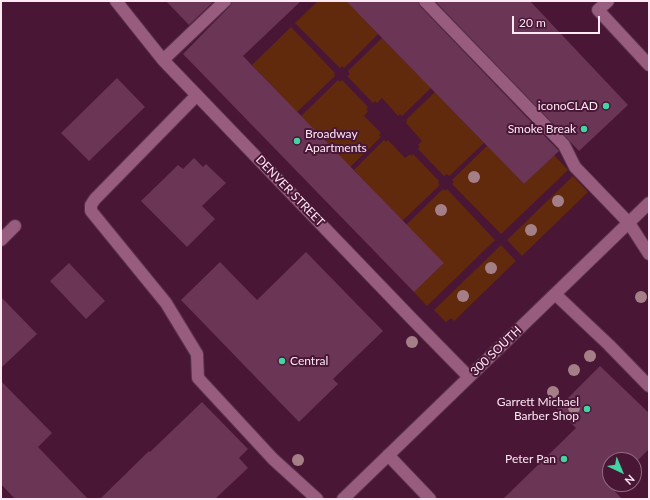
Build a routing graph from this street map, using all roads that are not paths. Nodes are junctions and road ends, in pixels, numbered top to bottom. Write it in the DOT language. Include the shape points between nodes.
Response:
graph roads {
  1 [pos="116,1"];
  2 [pos="225,1"];
  3 [pos="425,1"];
  4 [pos="608,1"];
  5 [pos="163,60"];
  6 [pos="649,65"];
  7 [pos="197,95"];
  8 [pos="649,203"];
  9 [pos="629,223"];
  10 [pos="15,226"];
  11 [pos="1,240"];
  12 [pos="649,254"];
  13 [pos="555,294"];
  14 [pos="469,377"];
  15 [pos="649,386"];
  16 [pos="388,455"];
  17 [pos="316,499"];
  18 [pos="343,499"];
  19 [pos="430,499"];
  1 -- 5 [label="street, DENVER STREET"];
  2 -- 5 [label="street"];
  3 -- 9 [label="street" via="564,145 575,167"];
  4 -- 6 [label="street" via="598,10"];
  5 -- 7 [label="street, DENVER STREET"];
  7 -- 14 [label="street, DENVER STREET"];
  7 -- 17 [label="street" via="95,199 91,211 166,304 198,354 198,378 273,459"];
  8 -- 9 [label="street, 300 SOUTH"];
  9 -- 12 [label="street"];
  9 -- 13 [label="street, 300 SOUTH"];
  10 -- 11 [label="street"];
  13 -- 14 [label="street, 300 SOUTH"];
  13 -- 15 [label="street"];
  14 -- 16 [label="street, 300 SOUTH"];
  16 -- 18 [label="street, 300 SOUTH"];
  16 -- 19 [label="street"];
}
